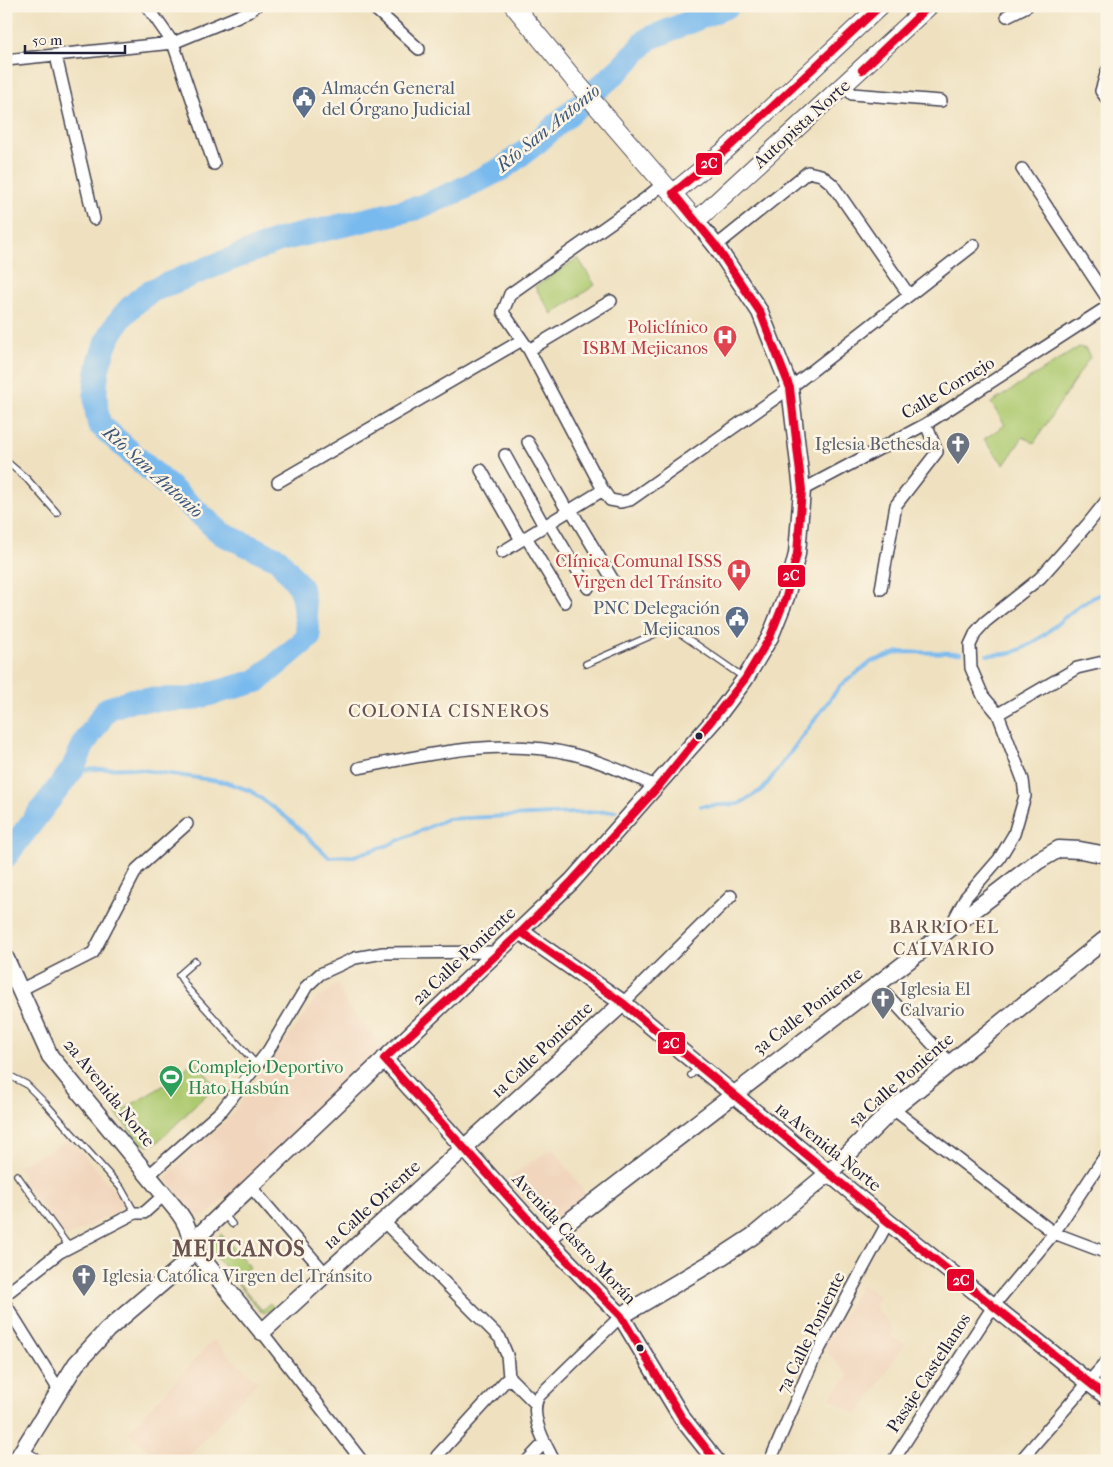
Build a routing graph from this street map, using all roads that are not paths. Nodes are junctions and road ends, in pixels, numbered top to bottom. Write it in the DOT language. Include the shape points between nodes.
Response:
graph roads {
  1 [pos="147,6"];
  2 [pos="372,6"];
  3 [pos="514,6"];
  4 [pos="880,6"];
  5 [pos="929,6"];
  6 [pos="1027,6"];
  7 [pos="249,8"];
  8 [pos="1007,16"];
  9 [pos="173,43"];
  10 [pos="419,49"];
  11 [pos="56,56"];
  12 [pos="6,60"];
  13 [pos="1107,71"];
  14 [pos="845,85"];
  15 [pos="1107,99"];
  16 [pos="941,101"];
  17 [pos="214,164"];
  18 [pos="1022,169"];
  19 [pos="668,188"];
  20 [pos="94,219"];
  21 [pos="696,221"];
  22 [pos="974,245"];
  23 [pos="716,246"];
  24 [pos="909,295"];
  25 [pos="1107,298"];
  26 [pos="611,300"];
  27 [pos="1107,308"];
  28 [pos="522,340"];
  29 [pos="529,350"];
  30 [pos="790,388"];
  31 [pos="926,424"];
  32 [pos="528,442"];
  33 [pos="506,456"];
  34 [pos="6,461"];
  35 [pos="481,470"];
  36 [pos="278,482"];
  37 [pos="603,490"];
  38 [pos="802,490"];
  39 [pos="1107,500"];
  40 [pos="570,511"];
  41 [pos="57,513"];
  42 [pos="547,525"];
  43 [pos="523,539"];
  44 [pos="502,552"];
  45 [pos="613,580"];
  46 [pos="588,588"];
  47 [pos="882,590"];
  48 [pos="565,602"];
  49 [pos="1107,661"];
  50 [pos="586,664"];
  51 [pos="745,678"];
  52 [pos="998,714"];
  53 [pos="359,768"];
  54 [pos="658,787"];
  55 [pos="187,824"];
  56 [pos="1107,855"];
  57 [pos="731,896"];
  58 [pos="949,929"];
  59 [pos="521,932"];
  60 [pos="1106,941"];
  61 [pos="499,952"];
  62 [pos="6,958"];
  63 [pos="195,961"];
  64 [pos="877,984"];
  65 [pos="20,990"];
  66 [pos="623,1003"];
  67 [pos="384,1059"];
  68 [pos="950,1063"];
  69 [pos="257,1065"];
  70 [pos="6,1074"];
  71 [pos="732,1094"];
  72 [pos="893,1109"];
  73 [pos="465,1149"];
  74 [pos="1107,1153"];
  75 [pos="830,1172"];
  76 [pos="149,1175"];
  77 [pos="17,1176"];
  78 [pos="250,1186"];
  79 [pos="164,1195"];
  80 [pos="135,1213"];
  81 [pos="384,1222"];
  82 [pos="888,1222"];
  83 [pos="1054,1232"];
  84 [pos="546,1239"];
  85 [pos="190,1244"];
  86 [pos="69,1247"];
  87 [pos="1107,1253"];
  88 [pos="326,1274"];
  89 [pos="6,1294"];
  90 [pos="6,1305"];
  91 [pos="994,1305"];
  92 [pos="621,1316"];
  93 [pos="262,1332"];
  94 [pos="1107,1361"];
  95 [pos="508,1377"];
  96 [pos="1089,1383"];
  97 [pos="59,1390"];
  98 [pos="1107,1398"];
  99 [pos="535,1404"];
  100 [pos="544,1443"];
  101 [pos="20,1455"];
  102 [pos="437,1456"];
  103 [pos="44,1461"];
  104 [pos="362,1461"];
  105 [pos="527,1461"];
  106 [pos="554,1461"];
  107 [pos="716,1461"];
  108 [pos="770,1461"];
  109 [pos="893,1461"];
  110 [pos="1020,1461"];
  1 -- 9 [label="street"];
  2 -- 10 [label="street"];
  3 -- 19 [label="main road"];
  4 -- 19 [label="main road, Autopista Norte" via="727,149"];
  5 -- 14 [label="main road, Autopista Norte"];
  6 -- 8 [label="street"];
  7 -- 9 [label="street"];
  9 -- 11 [label="street"];
  9 -- 17 [label="street"];
  11 -- 12 [label="street"];
  11 -- 20 [label="street"];
  13 -- 15 [label="street" via="1101,91"];
  14 -- 16 [label="street" via="852,94"];
  14 -- 21 [label="main road, Autopista Norte"];
  18 -- 25 [label="street"];
  19 -- 21 [label="main road"];
  19 -- 28 [label="street" via="646,198 510,294 503,312"];
  21 -- 23 [label="main road, 2a Calle Poniente"];
  22 -- 24 [label="street"];
  23 -- 24 [label="street" via="808,172 821,175 832,184"];
  23 -- 30 [label="main road, 2a Calle Poniente" via="760,312"];
  24 -- 30 [label="street"];
  26 -- 29 [label="street"];
  27 -- 31 [label="street, Calle Cornejo"];
  28 -- 29 [label="street"];
  28 -- 36 [label="street"];
  29 -- 37 [label="street"];
  30 -- 37 [label="street" via="630,500 610,500"];
  30 -- 38 [label="main road, 2a Calle Poniente"];
  31 -- 38 [label="street, Calle Cornejo"];
  31 -- 47 [label="street" via="937,452 896,505"];
  32 -- 40 [label="street"];
  33 -- 42 [label="street"];
  34 -- 41 [label="lane"];
  35 -- 43 [label="street"];
  37 -- 40 [label="street"];
  38 -- 51 [label="main road, 2a Calle Poniente" via="796,554 786,596 770,637"];
  39 -- 52 [label="street" via="1040,578 976,632 970,645 971,668 982,696"];
  40 -- 42 [label="street"];
  40 -- 45 [label="street"];
  42 -- 43 [label="street"];
  42 -- 46 [label="street"];
  43 -- 44 [label="street"];
  43 -- 48 [label="street"];
  49 -- 52 [label="street" via="1078,668"];
  50 -- 51 [label="lane" via="671,627"];
  51 -- 54 [label="main road, 2a Calle Poniente"];
  52 -- 58 [label="street" via="1023,780 1025,796 1014,834 999,858 966,897"];
  53 -- 54 [label="street" via="444,750 538,749 590,759"];
  54 -- 59 [label="main road, 2a Calle Poniente"];
  55 -- 65 [label="street" via="133,874 93,953"];
  56 -- 58 [label="main road, 3a Calle Poniente" via="1059,849 1038,861"];
  57 -- 66 [label="street, 1a Calle Poniente"];
  58 -- 64 [label="main road, 3a Calle Poniente"];
  59 -- 61 [label="main road, 2a Calle Poniente"];
  59 -- 66 [label="main road, 1a Avenida Norte"];
  60 -- 68 [label="main road, 5a Calle Poniente"];
  61 -- 67 [label="main road, 2a Calle Poniente"];
  61 -- 69 [label="street" via="384,953 333,966 307,986"];
  62 -- 65 [label="main road, 2a Avenida Norte"];
  63 -- 69 [label="lane" via="179,975"];
  64 -- 68 [label="street"];
  64 -- 71 [label="main road, 3a Calle Poniente"];
  65 -- 76 [label="main road, 2a Avenida Norte" via="50,1056"];
  66 -- 71 [label="main road, 1a Avenida Norte" via="695,1071"];
  66 -- 73 [label="main road, 1a Calle Poniente"];
  67 -- 73 [label="main road, Avenida Castro Morán"];
  67 -- 78 [label="main road, 2a Calle Poniente" via="293,1149"];
  68 -- 72 [label="main road, 5a Calle Poniente"];
  69 -- 76 [label="street" via="222,1110"];
  70 -- 80 [label="lane" via="26,1084 45,1103 121,1188"];
  71 -- 75 [label="main road, 1a Avenida Norte"];
  71 -- 84 [label="main road, 3a Calle Poniente" via="623,1175"];
  72 -- 75 [label="main road, 5a Calle Poniente"];
  72 -- 83 [label="street"];
  73 -- 81 [label="main road, 1a Calle Oriente"];
  73 -- 84 [label="main road, Avenida Castro Morán"];
  74 -- 83 [label="street, Pasaje Castellanos"];
  75 -- 82 [label="main road, 1a Avenida Norte"];
  75 -- 92 [label="main road, 5a Calle Poniente" via="753,1236"];
  76 -- 79 [label="main road, 2a Avenida Norte"];
  77 -- 86 [label="lane"];
  78 -- 85 [label="main road, 2a Calle Poniente" via="228,1218"];
  78 -- 88 [label="street"];
  79 -- 80 [label="street" via="144,1213"];
  79 -- 85 [label="main road, 2a Avenida Norte" via="187,1224"];
  80 -- 86 [label="street"];
  81 -- 88 [label="main road, 1a Calle Oriente"];
  81 -- 95 [label="street" via="500,1338 508,1355"];
  82 -- 91 [label="main road, 1a Avenida Norte"];
  82 -- 108 [label="street, 7a Calle Poniente" via="813,1361"];
  83 -- 87 [label="street"];
  83 -- 91 [label="street, Pasaje Castellanos"];
  84 -- 92 [label="main road, Avenida Castro Morán"];
  85 -- 93 [label="main road"];
  85 -- 97 [label="main road" via="188,1256 181,1266 107,1330 76,1364"];
  86 -- 89 [label="street"];
  88 -- 93 [label="main road, 1a Calle Oriente"];
  90 -- 97 [label="street"];
  91 -- 96 [label="main road, 1a Avenida Norte"];
  91 -- 109 [label="street, Pasaje Castellanos"];
  92 -- 99 [label="street" via="539,1396"];
  92 -- 107 [label="main road, Avenida Castro Morán" via="682,1418"];
  93 -- 104 [label="street"];
  94 -- 96 [label="street"];
  95 -- 99 [label="street"];
  95 -- 102 [label="street"];
  96 -- 98 [label="main road, 1a Avenida Norte"];
  96 -- 110 [label="street"];
  97 -- 101 [label="main road"];
  99 -- 100 [label="street"];
  100 -- 105 [label="street"];
  100 -- 106 [label="street"];
  101 -- 103 [label="lane"];
}
